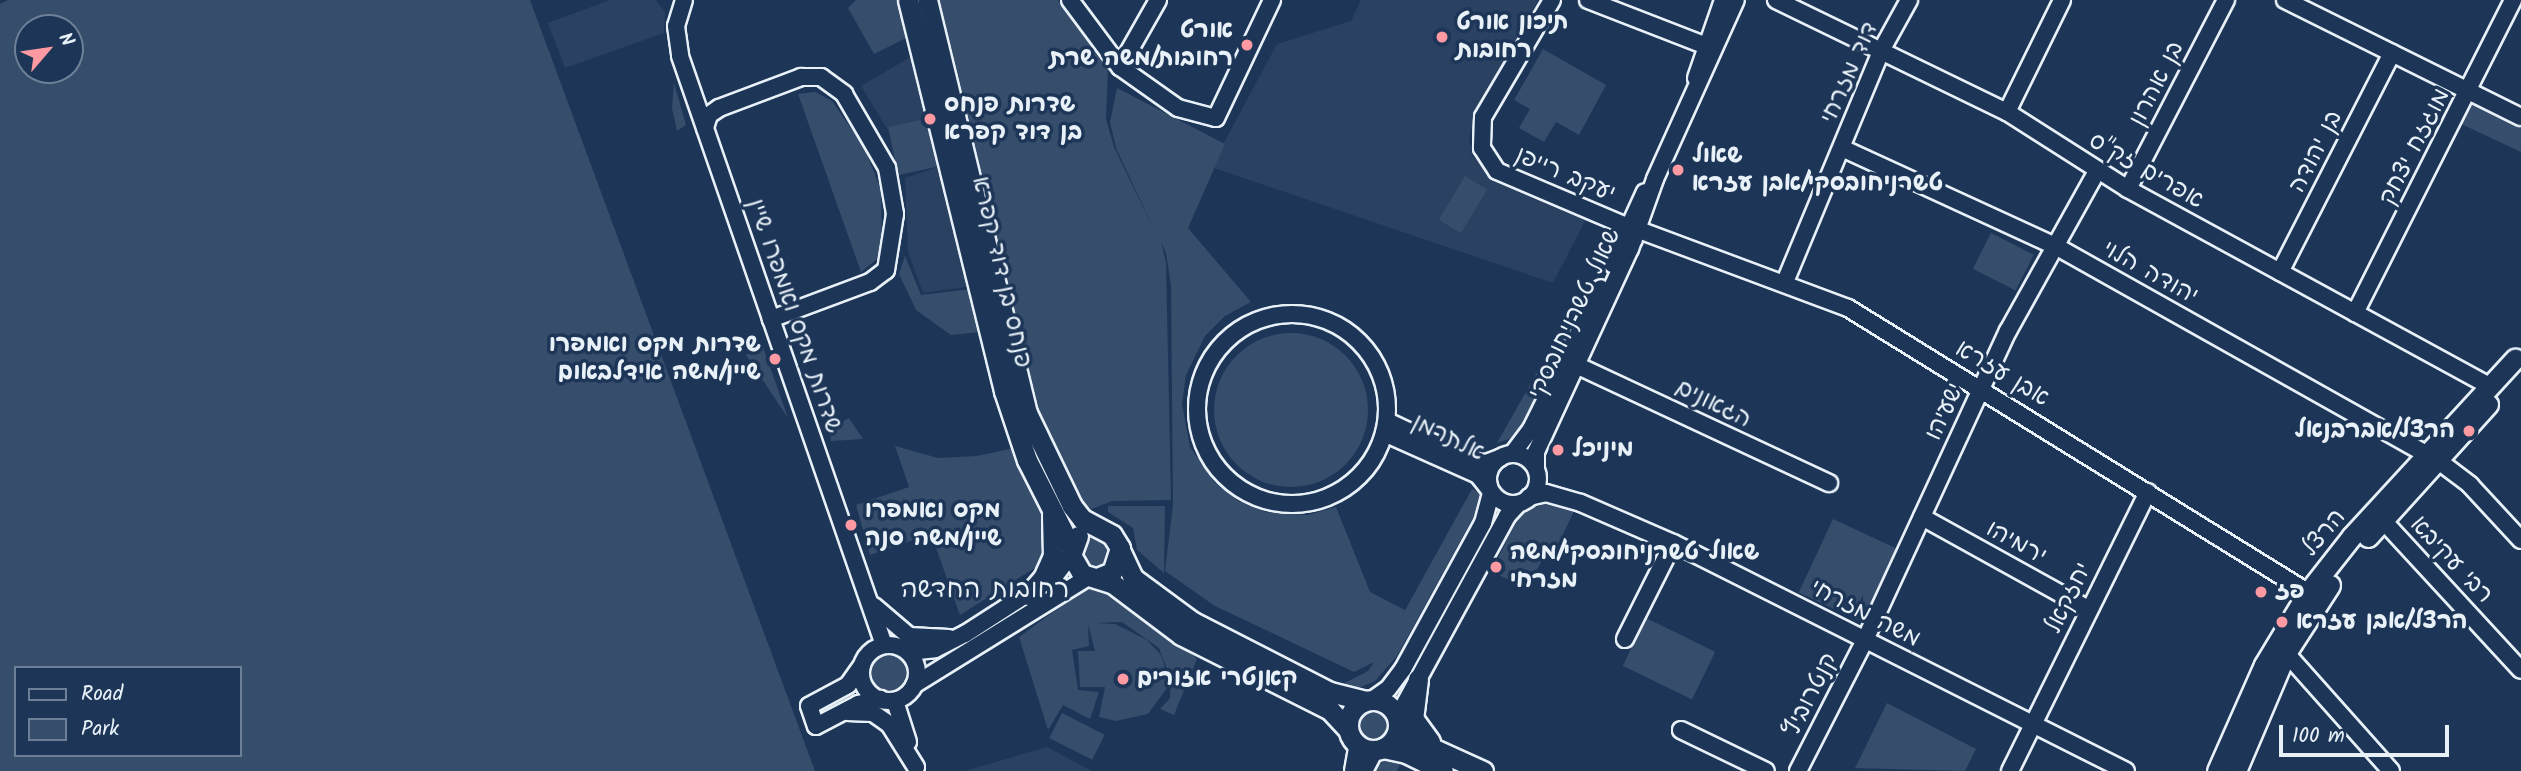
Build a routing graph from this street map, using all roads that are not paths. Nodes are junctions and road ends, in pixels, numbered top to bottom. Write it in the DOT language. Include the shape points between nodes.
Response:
graph roads {
  1 [pos="684,0"];
  2 [pos="908,0"];
  3 [pos="927,0"];
  4 [pos="1070,0"];
  5 [pos="1158,0"];
  6 [pos="1272,0"];
  7 [pos="1552,0"];
  8 [pos="1588,0"];
  9 [pos="1723,0"];
  10 [pos="1736,0"];
  11 [pos="1776,0"];
  12 [pos="1909,0"];
  13 [pos="2062,0"];
  14 [pos="2226,0"];
  15 [pos="2285,0"];
  16 [pos="2513,0"];
  17 [pos="1704,45"];
  18 [pos="1882,49"];
  19 [pos="2392,53"];
  20 [pos="1120,67"];
  21 [pos="2469,91"];
  22 [pos="694,97"];
  23 [pos="1691,97"];
  24 [pos="719,108"];
  25 [pos="2007,112"];
  26 [pos="2521,117"];
  27 [pos="705,128"];
  28 [pos="1842,148"];
  29 [pos="2096,170"];
  30 [pos="2128,189"];
  31 [pos="1634,232"];
  32 [pos="2057,247"];
  33 [pos="2280,272"];
  34 [pos="1785,282"];
  35 [pos="2355,313"];
  36 [pos="771,319"];
  37 [pos="2518,354"];
  38 [pos="1578,366"];
  39 [pos="2490,386"];
  40 [pos="1981,387"];
  41 [pos="1386,427"];
  42 [pos="1507,455"];
  43 [pos="2433,459"];
  44 [pos="1537,469"];
  45 [pos="1829,483"];
  46 [pos="1490,491"];
  47 [pos="2147,492"];
  48 [pos="1044,494"];
  49 [pos="1523,500"];
  50 [pos="1581,502"];
  51 [pos="1922,517"];
  52 [pos="2379,517"];
  53 [pos="1100,529"];
  54 [pos="2521,540"];
  55 [pos="1673,543"];
  56 [pos="1119,548"];
  57 [pos="1071,551"];
  58 [pos="1093,578"];
  59 [pos="864,588"];
  60 [pos="1028,595"];
  61 [pos="2314,596"];
  62 [pos="2088,609"];
  63 [pos="965,634"];
  64 [pos="1625,639"];
  65 [pos="1865,640"];
  66 [pos="884,645"];
  67 [pos="908,652"];
  68 [pos="2286,653"];
  69 [pos="863,663"];
  70 [pos="2521,670"];
  71 [pos="1418,679"];
  72 [pos="915,685"];
  73 [pos="887,700"];
  74 [pos="1368,701"];
  75 [pos="841,713"];
  76 [pos="1397,720"];
  77 [pos="2033,724"];
  78 [pos="1681,730"];
  79 [pos="1366,743"];
  80 [pos="1447,763"];
  81 [pos="917,769"];
  82 [pos="1353,771"];
  83 [pos="1364,771"];
  84 [pos="1483,771"];
  85 [pos="1766,771"];
  86 [pos="1798,771"];
  87 [pos="2010,771"];
  88 [pos="2126,771"];
  89 [pos="2217,771"];
  90 [pos="2236,771"];
  91 [pos="2391,771"];
  1 -- 22 [label="street, שדרות מקס ואמפרו שיין" via="676,26"];
  2 -- 48 [label="main road, פנחס בן דוד קפרא" via="997,368 1023,449"];
  3 -- 53 [label="main road, פנחס בן דוד קפרא" via="1027,413 1063,492 1082,519"];
  4 -- 20 [label="street"];
  5 -- 20 [label="street"];
  6 -- 20 [label="street" via="1216,118 1178,108"];
  7 -- 31 [label="street, יעקב רייפן" via="1483,117 1482,148 1490,165 1507,177"];
  8 -- 17 [label="street"];
  9 -- 17 [label="street, שאול טשרניחובסקי"];
  10 -- 23 [label="street, שאול טשרניחובסקי"];
  11 -- 18 [label="street, אפרים זק\"ס"];
  12 -- 18 [label="street, דוד מזרחי"];
  13 -- 25 [label="street"];
  14 -- 30 [label="street, בן אהרון"];
  15 -- 19 [label="street"];
  16 -- 21 [label="street, מוגזח יצחק"];
  17 -- 23 [label="street, שאול טשרניחובסקי"];
  18 -- 25 [label="street, אפרים זק\"ס"];
  18 -- 28 [label="street, דוד מזרחי"];
  19 -- 21 [label="street"];
  19 -- 33 [label="street, בן יהודה"];
  21 -- 26 [label="street"];
  21 -- 35 [label="street, מוגזח יצחק"];
  22 -- 24 [label="street" via="706,108"];
  22 -- 27 [label="street, שדרות מקס ואמפרו שיין"];
  23 -- 31 [label="street, שאול טשרניחובסקי"];
  24 -- 27 [label="street" via="709,115"];
  24 -- 36 [label="street" via="801,77 830,80 862,120 890,178 895,214 886,270 870,282"];
  25 -- 29 [label="street, אפרים זק\"ס"];
  27 -- 36 [label="street, שדרות מקס ואמפרו שיין"];
  28 -- 32 [label="street, יהודה הלוי"];
  28 -- 34 [label="street, דוד מזרחי"];
  29 -- 30 [label="street, אפרים זק\"ס"];
  29 -- 32 [label="street, ישעיהו"];
  30 -- 33 [label="street, אפרים זק\"ס"];
  31 -- 34 [label="street, אבן עזרא"];
  31 -- 38 [label="street, שאול טשרניחובסקי"];
  31 -- 42 [label="street, שאול טשרניחובסקי" via="1554,386"];
  32 -- 40 [label="street, ישעיהו"];
  32 -- 43 [label="street, יהודה הלוי"];
  33 -- 35 [label="street, אפרים זק\"ס"];
  34 -- 40 [label="street, אבן עזרא" via="1848,308"];
  35 -- 39 [label="street, אפרים זק\"ס"];
  36 -- 59 [label="street, שדרות מקס ואמפרו שיין"];
  37 -- 39 [label="main road, הרצל"];
  37 -- 43 [label="main road, הרצל" via="2489,402"];
  38 -- 44 [label="street, שאול טשרניחובסקי" via="1536,452"];
  38 -- 45 [label="street, הגאונים"];
  39 -- 43 [label="main road, הרצל"];
  40 -- 47 [label="street, אבן עזרא"];
  40 -- 51 [label="street, ישעיהו"];
  41 -- 41 [label="street, אלתרמן" via="1384,384 1362,344 1335,324 1300,314 1264,318 1231,335 1208,364 1197,399 1200,436 1217,469 1246,493 1281,504 1317,501 1350,485 1371,464"];
  41 -- 42 [label="street, אלתרמן" via="1470,460 1486,463"];
  41 -- 46 [label="street, אלתרמן" via="1478,475"];
  42 -- 44 [label="street" via="1524,454"];
  42 -- 46 [label="street" via="1490,467"];
  43 -- 52 [label="main road, הרצל"];
  43 -- 54 [label="street, יהודה הלוי" via="2470,485"];
  44 -- 49 [label="street" via="1537,486"];
  44 -- 50 [label="street, משה מזרחי"];
  46 -- 49 [label="street" via="1503,503"];
  46 -- 74 [label="street" via="1483,523 1406,663 1388,689"];
  47 -- 61 [label="street, אבן עזרא"];
  47 -- 62 [label="street, יחזקאל"];
  48 -- 57 [label="main road, פנחס בן דוד קפרא"];
  48 -- 60 [label="main road" via="1054,524 1055,546 1050,566"];
  49 -- 50 [label="street, משה מזרחי" via="1546,493"];
  49 -- 71 [label="street"];
  50 -- 55 [label="street, משה מזרחי"];
  51 -- 62 [label="street, ירמיהו"];
  51 -- 65 [label="street, ישעיהו"];
  52 -- 61 [label="main road, הרצל"];
  52 -- 70 [label="street, רבי עקיבא"];
  53 -- 56 [label="main road" via="1112,536"];
  53 -- 57 [label="main road" via="1079,534"];
  55 -- 64 [label="street"];
  55 -- 65 [label="street, משה מזרחי"];
  56 -- 58 [label="main road" via="1112,572"];
  56 -- 74 [label="main road" via="1133,578 1193,622 1330,692"];
  57 -- 58 [label="main road" via="1076,569"];
  57 -- 60 [label="street" via="1055,576"];
  58 -- 72 [label="street"];
  58 -- 79 [label="main road" via="1112,583 1198,646 1330,710"];
  59 -- 63 [label="street" via="882,616 909,636 933,639"];
  59 -- 66 [label="street, שדרות מקס ואמפרו שיין"];
  60 -- 63 [label="street"];
  61 -- 68 [label="main road, הרצל"];
  61 -- 89 [label="main road, הרצל" via="2270,654"];
  62 -- 77 [label="street, יחזקאל"];
  63 -- 67 [label="street" via="935,649"];
  65 -- 77 [label="street, משה מזרחי"];
  65 -- 86 [label="street, קנטרוביץ"];
  66 -- 67 [label="street"];
  66 -- 69 [label="street"];
  67 -- 72 [label="street" via="917,668"];
  68 -- 90 [label="main road, הרצל"];
  68 -- 91 [label="street"];
  69 -- 73 [label="street" via="862,681"];
  69 -- 75 [label="street" via="848,685 809,706 816,726"];
  71 -- 76 [label="street"];
  71 -- 80 [label="main road" via="1414,724"];
  72 -- 73 [label="street"];
  73 -- 75 [label="street"];
  73 -- 81 [label="street"];
  74 -- 76 [label="main road" via="1390,706"];
  74 -- 79 [label="main road" via="1350,715"];
  75 -- 81 [label="street" via="880,717 898,734"];
  76 -- 79 [label="main road" via="1396,735"];
  76 -- 80 [label="main road" via="1412,738"];
  77 -- 87 [label="street, יחזקאל"];
  77 -- 88 [label="street, משה מזרחי"];
  78 -- 85 [label="street"];
  79 -- 80 [label="main road"];
  79 -- 82 [label="street"];
  79 -- 83 [label="street"];
  80 -- 84 [label="main road"];
}
